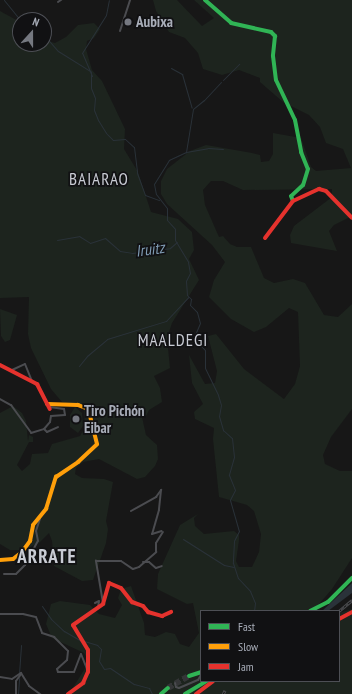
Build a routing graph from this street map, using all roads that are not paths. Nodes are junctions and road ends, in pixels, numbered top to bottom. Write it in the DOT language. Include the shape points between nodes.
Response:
graph roads {
  1 [pos="61,0"];
  2 [pos="205,0"];
  3 [pos="130,1"];
  4 [pos="58,2"];
  5 [pos="120,31"];
  6 [pos="292,201"];
  7 [pos="352,218"];
  8 [pos="265,238"];
  9 [pos="0,364"];
  10 [pos="32,381"];
  11 [pos="0,399"];
  12 [pos="49,407"];
  13 [pos="58,427"];
  14 [pos="44,429"];
  15 [pos="131,511"];
  16 [pos="40,518"];
  17 [pos="0,560"];
  18 [pos="142,562"];
  19 [pos="162,566"];
  20 [pos="4,574"];
  21 [pos="352,578"];
  22 [pos="95,603"];
  23 [pos="101,605"];
  24 [pos="312,610"];
  25 [pos="352,611"];
  26 [pos="94,612"];
  27 [pos="171,612"];
  28 [pos="0,614"];
  29 [pos="340,617"];
  30 [pos="88,671"];
  31 [pos="20,673"];
  32 [pos="200,673"];
  33 [pos="189,676"];
  34 [pos="0,677"];
  35 [pos="211,682"];
  36 [pos="175,683"];
  37 [pos="168,688"];
  38 [pos="202,689"];
  39 [pos="16,694"];
  40 [pos="40,694"];
  41 [pos="68,694"];
  42 [pos="161,694"];
  43 [pos="185,694"];
  44 [pos="190,694"];
  45 [pos="196,694"];
  1 -- 4 [label="street"];
  2 -- 6 [label="main road" via="231,23 271,32 275,36 273,56 276,80 296,120 300,150 308,169 303,185 291,196"];
  3 -- 5 [label="street"];
  6 -- 7 [label="main road" via="321,189"];
  6 -- 8 [label="main road"];
  9 -- 10 [label="main road"];
  9 -- 10 [label="street" via="13,370 25,364"];
  10 -- 12 [label="main road" via="41,389"];
  11 -- 14 [label="street" via="12,405 26,423 29,432"];
  12 -- 14 [label="street" via="61,408 65,412 64,416 51,416"];
  12 -- 16 [label="main road" via="78,405 88,409 97,439 87,454 56,477 46,509"];
  13 -- 14 [label="street" via="47,432"];
  15 -- 18 [label="street" via="156,497 161,490 159,510 152,533 163,532 156,543 156,552"];
  16 -- 17 [label="main road" via="33,526 30,541 19,556 7,561"];
  16 -- 20 [label="street" via="36,531 38,541 26,564 16,574"];
  18 -- 19 [label="street" via="149,562 156,568"];
  18 -- 23 [label="street" via="133,569 121,561 96,561 102,590"];
  21 -- 24 [label="main road" via="328,602"];
  22 -- 26 [label="street" via="99,601"];
  23 -- 26 [label="main road"];
  23 -- 27 [label="main road" via="111,582 121,588 132,602 143,606 148,612 162,616"];
  25 -- 29 [label="main road"];
  26 -- 30 [label="main road" via="73,625 88,650"];
  28 -- 30 [label="street" via="36,617 42,633 54,637 68,651 67,660 57,671 74,672 81,654"];
  30 -- 41 [label="main road" via="83,683"];
  31 -- 34 [label="street" via="12,679"];
  31 -- 39 [label="street" via="16,681"];
  31 -- 40 [label="street" via="29,686"];
  32 -- 33 [label="main road"];
  32 -- 36 [label="street" via="198,680 179,688"];
  35 -- 38 [label="main road"];
  37 -- 42 [label="main road"];
  38 -- 43 [label="main road"];
  38 -- 44 [label="main road"];
  38 -- 45 [label="main road"];
}
